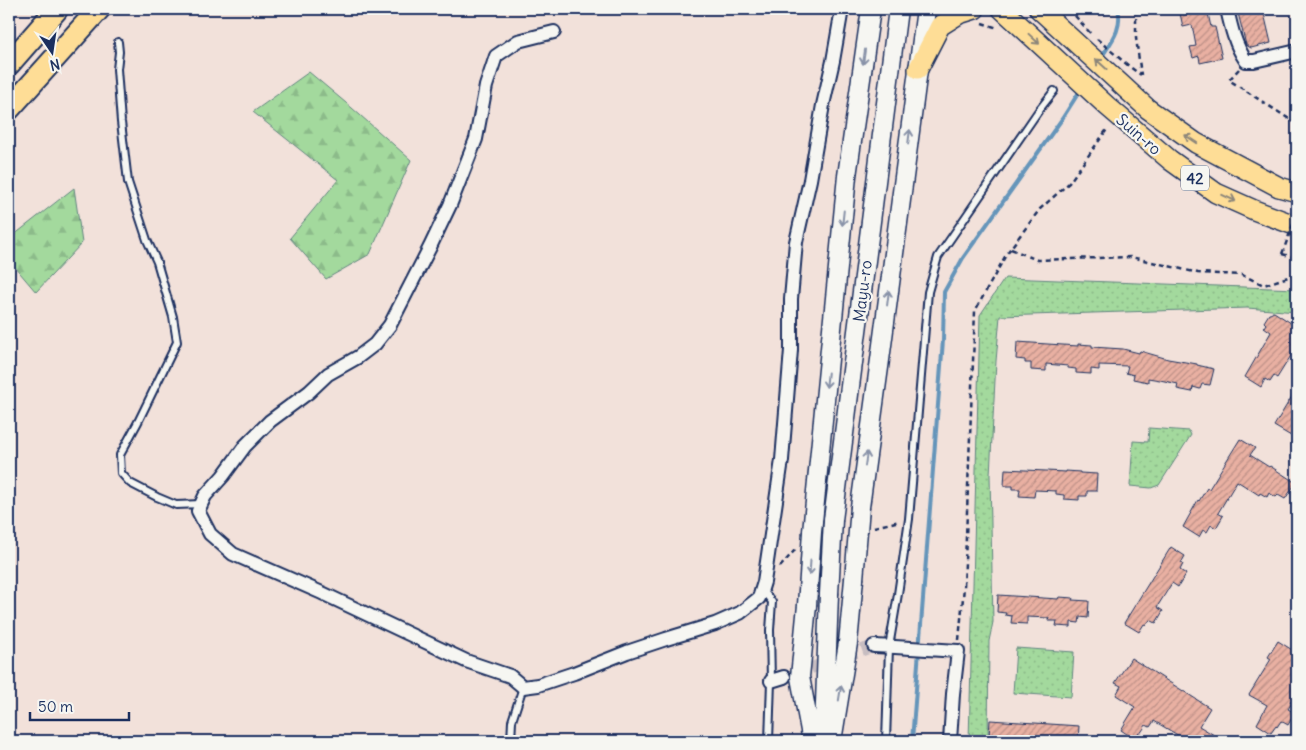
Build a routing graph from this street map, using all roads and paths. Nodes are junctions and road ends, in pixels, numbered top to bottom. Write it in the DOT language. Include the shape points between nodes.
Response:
graph roads {
  1 [pos="58,9"];
  2 [pos="98,9"];
  3 [pos="842,9"];
  4 [pos="871,9"];
  5 [pos="898,9"];
  6 [pos="926,9"];
  7 [pos="974,9"];
  8 [pos="1039,9"];
  9 [pos="1069,9"];
  10 [pos="1136,9"];
  11 [pos="1227,9"];
  12 [pos="1003,17"];
  13 [pos="554,32"];
  14 [pos="1086,40"];
  15 [pos="118,42"];
  16 [pos="1297,50"];
  17 [pos="1246,61"];
  18 [pos="9,64"];
  19 [pos="918,68"];
  20 [pos="1126,75"];
  21 [pos="1054,90"];
  22 [pos="9,110"];
  23 [pos="1112,110"];
  24 [pos="1297,124"];
  25 [pos="1297,192"];
  26 [pos="1297,214"];
  27 [pos="1297,226"];
  28 [pos="1011,249"];
  29 [pos="1297,258"];
  30 [pos="1297,274"];
  31 [pos="201,504"];
  32 [pos="762,590"];
  33 [pos="874,646"];
  34 [pos="892,647"];
  35 [pos="958,651"];
  36 [pos="784,677"];
  37 [pos="771,681"];
  38 [pos="523,687"];
  39 [pos="511,741"];
  40 [pos="769,741"];
  41 [pos="812,741"];
  42 [pos="824,741"];
  43 [pos="832,741"];
  44 [pos="886,741"];
  45 [pos="950,741"];
  1 -- 18 [label="highway"];
  2 -- 22 [label="highway"];
  3 -- 32 [label="street" via="796,242 782,460"];
  4 -- 41 [label="main road, one-way, bridge" via="847,176 800,677"];
  5 -- 42 [label="main road, Mayu-ro, bridge" via="833,520"];
  6 -- 19 [label="main road"];
  7 -- 12 [label="main road"];
  7 -- 12 [label="path" via="972,19"];
  7 -- 19 [label="main road" via="940,26"];
  8 -- 14 [label="main road, Suin-ro / 42"];
  9 -- 14 [label="path"];
  10 -- 20 [label="path" via="1141,74"];
  11 -- 17 [label="street" via="1232,32"];
  12 -- 23 [label="main road, Suin-ro / 42, one-way"];
  13 -- 31 [label="street" via="518,41 496,56 486,86 476,139 450,205 390,325 375,344 328,374 270,421 245,446"];
  20 -- 14 [label="main road, Suin-ro / 42, one-way"];
  14 -- 20 [label="path"];
  15 -- 31 [label="lane" via="117,69 128,182 157,262 177,342 120,455 121,472 130,483 176,505"];
  16 -- 17 [label="street"];
  17 -- 24 [label="path" via="1229,80"];
  43 -- 19 [label="main road, one-way, bridge" via="848,643 860,507"];
  25 -- 20 [label="main road, Suin-ro / 42, one-way" via="1279,187 1196,143 1148,109"];
  21 -- 34 [label="lane" via="938,257 928,292 909,520"];
  23 -- 27 [label="main road, Suin-ro / 42, one-way" via="1170,160 1216,193"];
  23 -- 28 [label="path" via="1069,183 1040,209"];
  26 -- 29 [label="path, bridge" via="1282,254"];
  28 -- 30 [label="path" via="1037,260 1131,257 1198,273 1242,275 1264,285"];
  28 -- 35 [label="path" via="975,311"];
  31 -- 38 [label="street" via="198,511 210,534 233,554 466,661 510,676"];
  32 -- 37 [label="lane" via="772,602"];
  32 -- 38 [label="street" via="759,598 740,612 715,624 627,652 574,674"];
  33 -- 34 [label="street"];
  34 -- 35 [label="street"];
  34 -- 44 [label="lane"];
  35 -- 45 [label="street"];
  36 -- 37 [label="street"];
  37 -- 40 [label="lane"];
  38 -- 39 [label="lane" via="512,721"];
}
